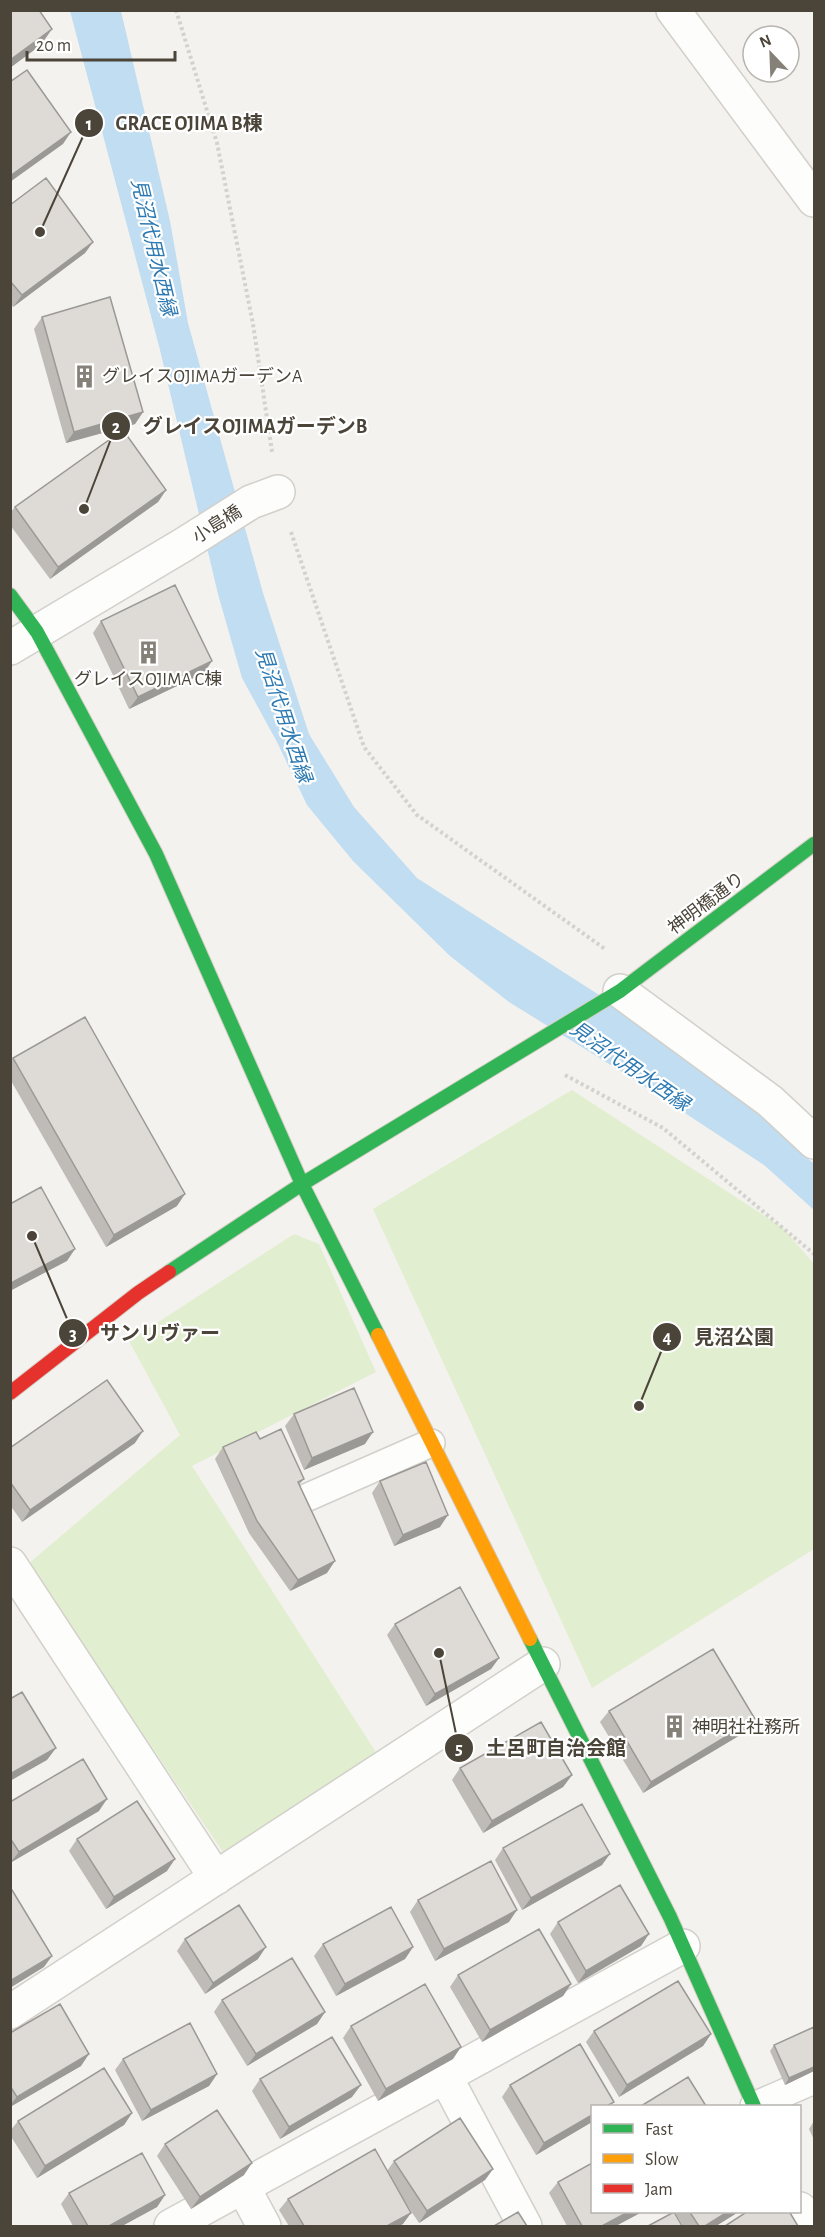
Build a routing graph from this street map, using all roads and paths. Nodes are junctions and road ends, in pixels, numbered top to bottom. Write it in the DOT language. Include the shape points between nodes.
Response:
graph roads {
  1 [pos="176,10"];
  2 [pos="673,10"];
  3 [pos="814,200"];
  4 [pos="265,497"];
  5 [pos="10,595"];
  6 [pos="24,640"];
  7 [pos="814,844"];
  8 [pos="630,983"];
  9 [pos="520,1051"];
  10 [pos="814,1142"];
  11 [pos="302,1184"];
  12 [pos="814,1254"];
  13 [pos="10,1393"];
  14 [pos="431,1443"];
  15 [pos="308,1497"];
  16 [pos="10,1564"];
  17 [pos="543,1664"];
  18 [pos="216,1878"];
  19 [pos="683,1946"];
  20 [pos="10,2012"];
  21 [pos="445,2076"];
  22 [pos="814,2079"];
  23 [pos="754,2105"];
  24 [pos="756,2105"];
  25 [pos="243,2187"];
  26 [pos="801,2211"];
  27 [pos="171,2226"];
  28 [pos="264,2226"];
  29 [pos="525,2226"];
  30 [pos="807,2226"];
  1 -- 4 [label="path" via="217,143 254,324"];
  2 -- 3 [label="street"];
  4 -- 6 [label="street, 小島橋"];
  4 -- 8 [label="path" via="364,747 417,814"];
  5 -- 6 [label="street"];
  6 -- 11 [label="street" via="156,854"];
  7 -- 8 [label="street, 神明橋通り"];
  8 -- 9 [label="street, 神明橋通り"];
  8 -- 10 [label="street"];
  9 -- 11 [label="street, 神明橋通り"];
  9 -- 12 [label="path" via="663,1128"];
  11 -- 13 [label="street, 神明橋通り" via="138,1293"];
  11 -- 14 [label="street"];
  14 -- 15 [label="lane"];
  14 -- 17 [label="street"];
  16 -- 18 [label="street"];
  17 -- 18 [label="street"];
  17 -- 19 [label="street"];
  18 -- 20 [label="street"];
  19 -- 21 [label="street"];
  19 -- 23 [label="street"];
  21 -- 25 [label="street"];
  21 -- 29 [label="street"];
  22 -- 24 [label="lane"];
  25 -- 27 [label="street"];
  25 -- 28 [label="street"];
  26 -- 30 [label="street"];
}
